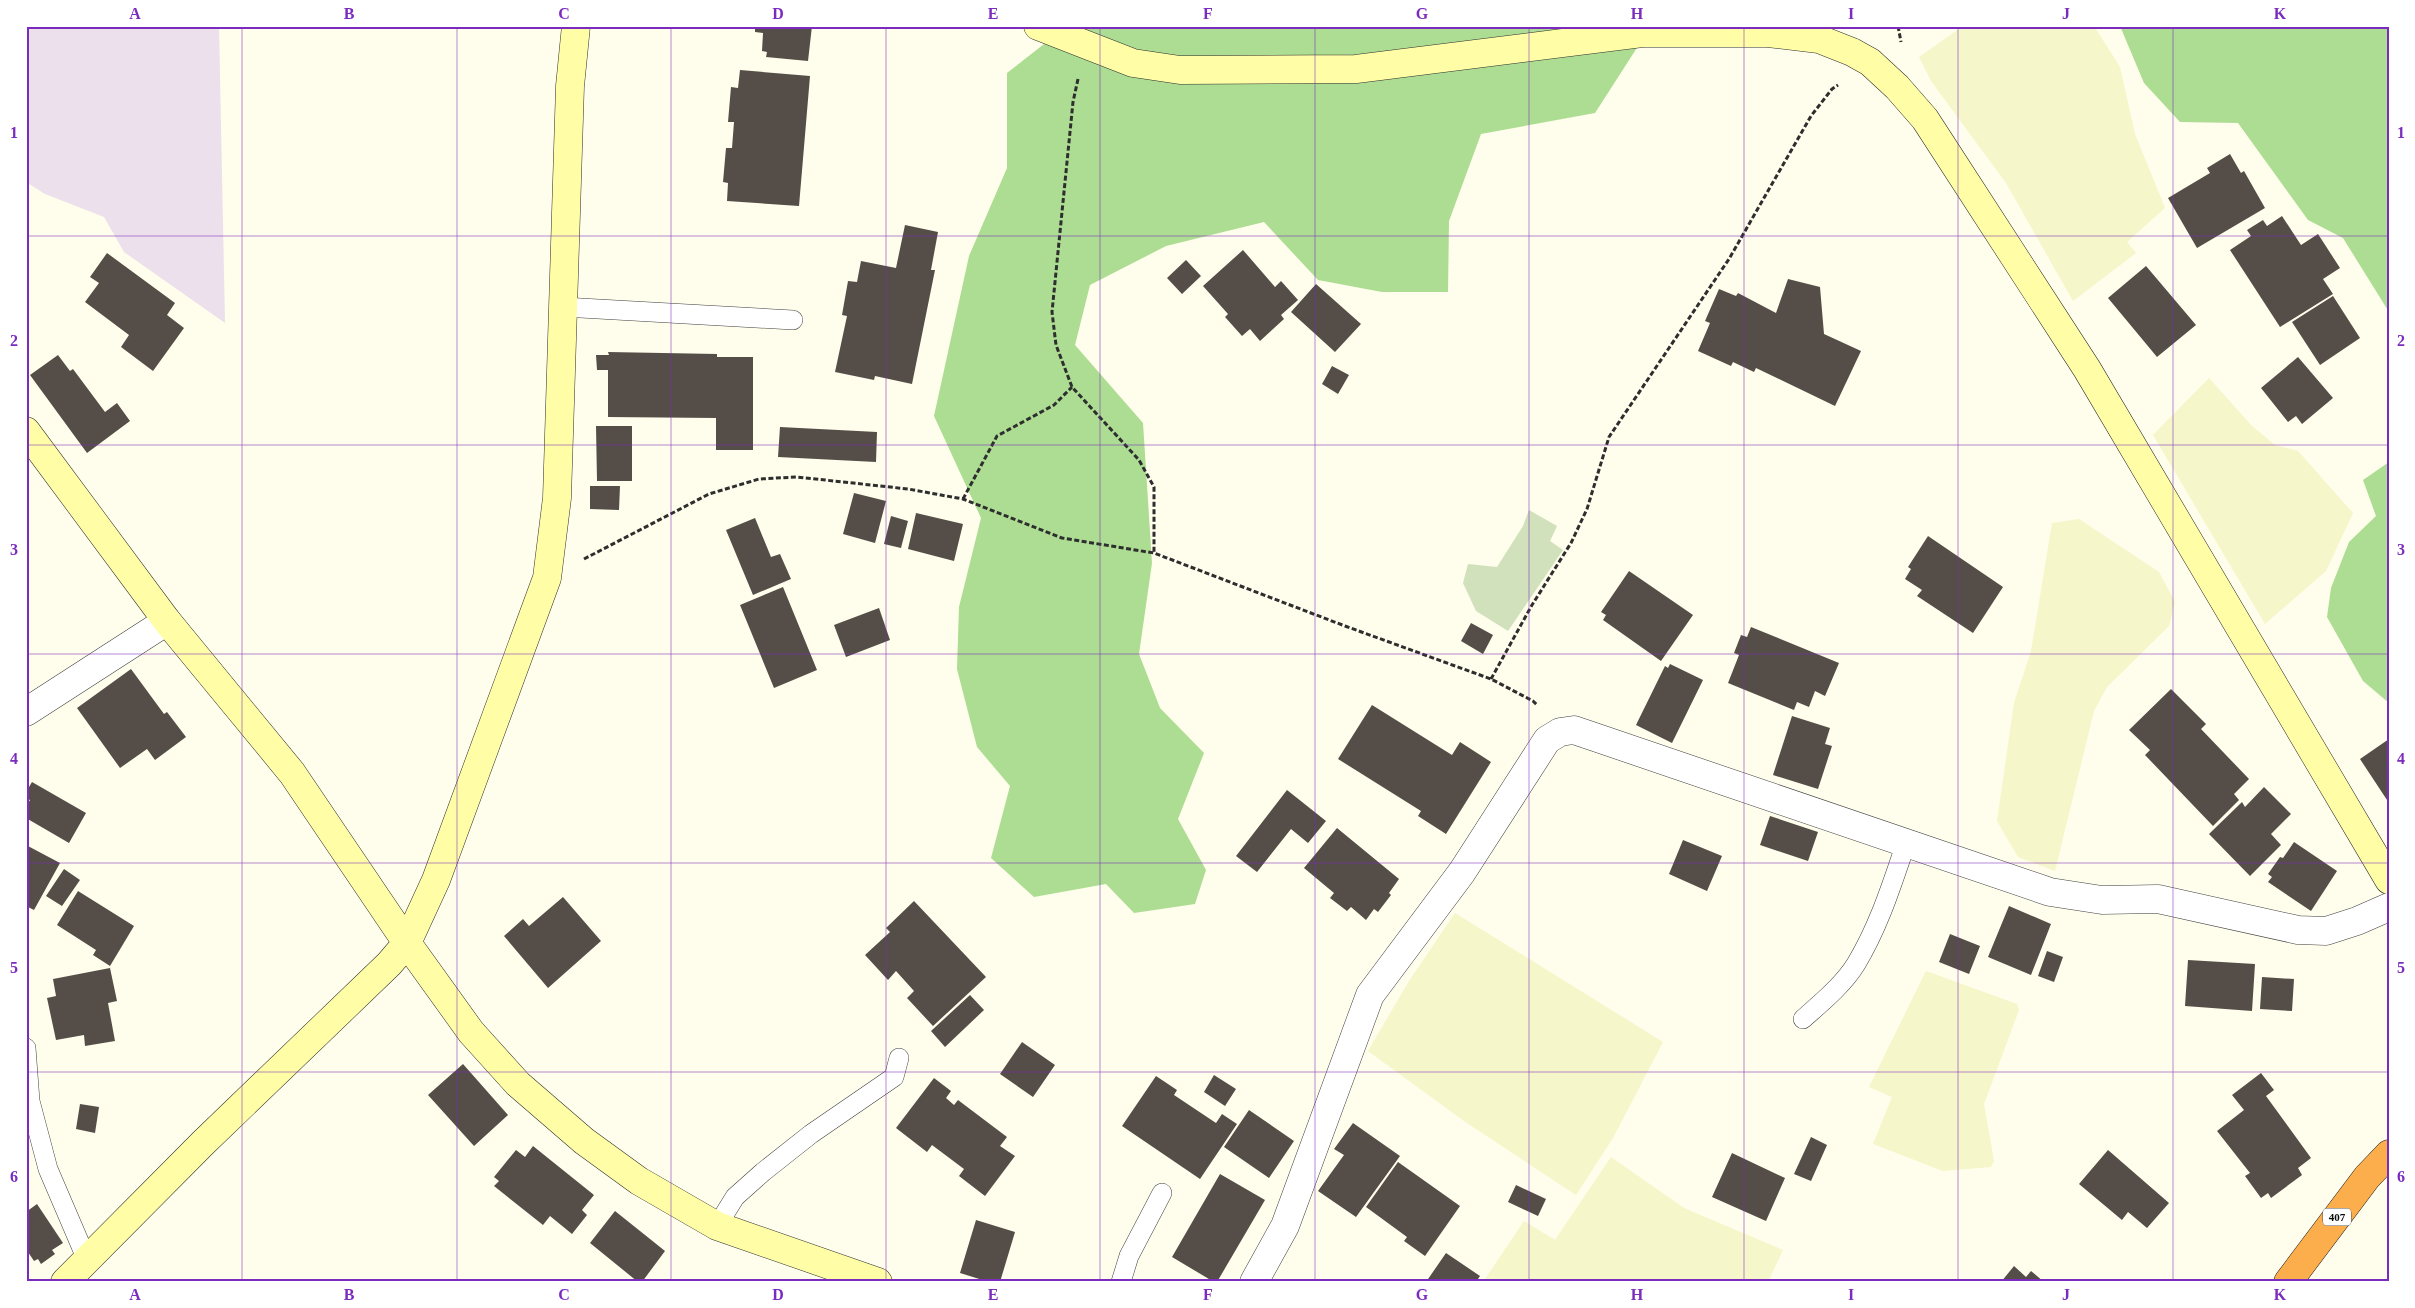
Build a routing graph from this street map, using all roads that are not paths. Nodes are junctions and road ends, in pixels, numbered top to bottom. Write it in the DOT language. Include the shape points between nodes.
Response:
graph roads {
  1 [pos="576,26"];
  2 [pos="1038,26"];
  3 [pos="563,307"];
  4 [pos="793,320"];
  5 [pos="26,431"];
  6 [pos="167,622"];
  7 [pos="26,712"];
  8 [pos="1906,843"];
  9 [pos="2389,880"];
  10 [pos="2389,907"];
  11 [pos="407,943"];
  12 [pos="1803,1019"];
  13 [pos="26,1048"];
  14 [pos="899,1058"];
  15 [pos="2389,1154"];
  16 [pos="1162,1193"];
  17 [pos="717,1226"];
  18 [pos="87,1260"];
  19 [pos="66,1282"];
  20 [pos="878,1282"];
  21 [pos="1121,1282"];
  22 [pos="1254,1282"];
  23 [pos="2288,1282"];
  1 -- 3 [label="street" via="570,86"];
  2 -- 9 [label="street" via="1133,63 1180,70 1356,69 1642,33 1768,33 1819,39 1870,62 1925,119 2087,369"];
  3 -- 4 [label="lane"];
  3 -- 11 [label="street" via="557,498 547,578 436,880"];
  5 -- 6 [label="street"];
  6 -- 7 [label="street"];
  6 -- 11 [label="street" via="292,773"];
  8 -- 10 [label="street" via="2050,892 2102,900 2158,899 2298,930 2326,931"];
  8 -- 12 [label="lane" via="1882,912 1856,964 1833,992"];
  8 -- 22 [label="street" via="1574,730 1560,732 1547,740 1462,872 1370,995 1285,1226"];
  11 -- 17 [label="street" via="471,1032 518,1084 584,1141 639,1182"];
  11 -- 18 [label="street"];
  13 -- 18 [label="lane" via="30,1101 48,1169"];
  14 -- 17 [label="lane" via="894,1077 763,1172 735,1197"];
  15 -- 23 [label="highway, 407" via="2367,1177"];
  16 -- 21 [label="lane" via="1129,1256"];
  17 -- 20 [label="street"];
  18 -- 19 [label="street"];
}
